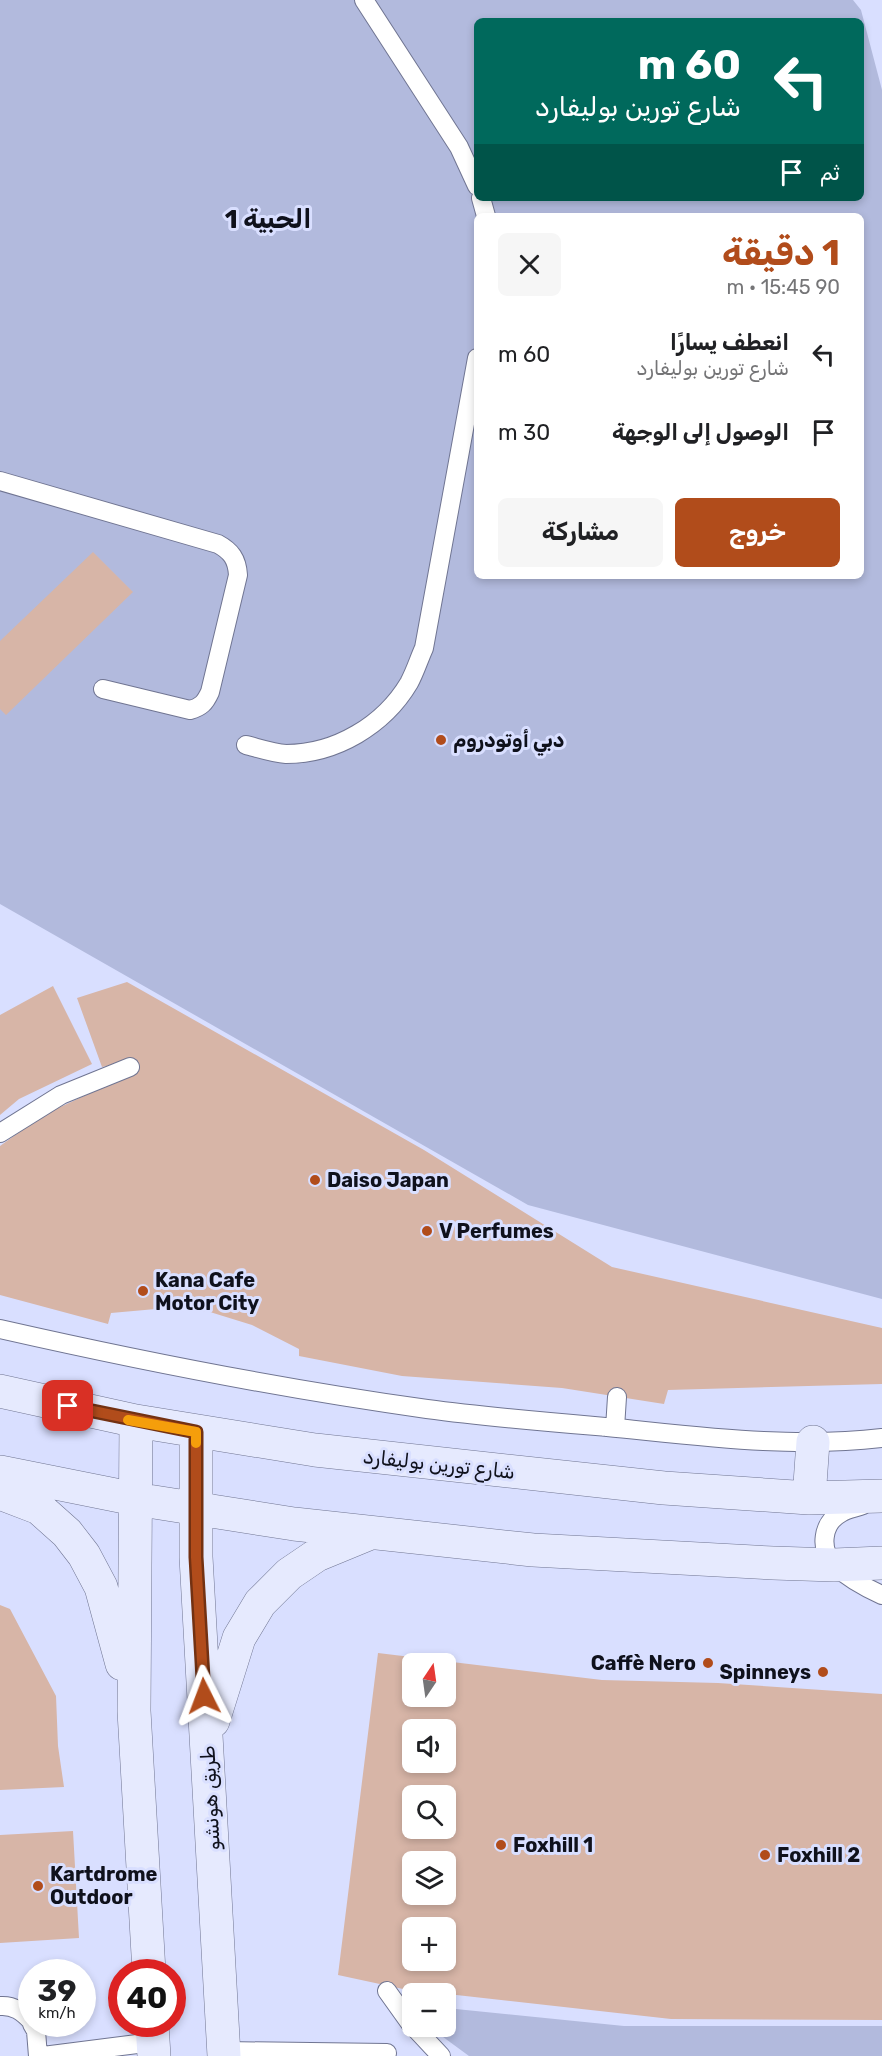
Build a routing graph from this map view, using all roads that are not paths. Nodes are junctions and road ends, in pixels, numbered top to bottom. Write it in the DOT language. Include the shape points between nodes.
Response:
graph roads {
  1 [pos="364,0"];
  2 [pos="474,180"];
  3 [pos="474,374"];
  4 [pos="0,481"];
  5 [pos="103,689"];
  6 [pos="246,745"];
  7 [pos="130,1067"];
  8 [pos="0,1133"];
  9 [pos="0,1329"];
  10 [pos="0,1391"];
  11 [pos="617,1397"];
  12 [pos="136,1421"];
  13 [pos="615,1428"];
  14 [pos="196,1432"];
  15 [pos="882,1438"];
  16 [pos="813,1442"];
  17 [pos="0,1472"];
  18 [pos="0,1493"];
  19 [pos="809,1498"];
  20 [pos="882,1498"];
  21 [pos="135,1499"];
  22 [pos="196,1509"];
  23 [pos="375,1532"];
  24 [pos="882,1563"];
  25 [pos="834,1564"];
  26 [pos="882,1595"];
  27 [pos="134,1711"];
  28 [pos="207,1743"];
  29 [pos="148,1959"];
  30 [pos="387,1991"];
  31 [pos="0,2006"];
  32 [pos="18,2010"];
  33 [pos="402,2011"];
  34 [pos="36,2037"];
  35 [pos="423,2037"];
  36 [pos="153,2040"];
  37 [pos="387,2053"];
  38 [pos="224,2054"];
  39 [pos="38,2056"];
  40 [pos="43,2056"];
  41 [pos="441,2056"];
  1 -- 2 [label="lane" via="459,147"];
  3 -- 6 [label="lane" via="423,648 410,682 387,712 358,734 325,749 285,754"];
  4 -- 5 [label="lane" via="218,544 233,556 238,575 206,701 190,710"];
  7 -- 8 [label="lane" via="61,1095"];
  9 -- 13 [label="lane" via="228,1377 426,1409"];
  10 -- 12 [label="main road, شارع تورين بوليفارد"];
  11 -- 13 [label="lane"];
  12 -- 14 [label="main road, شارع تورين بوليفارد"];
  12 -- 21 [label="main road"];
  13 -- 16 [label="lane"];
  14 -- 19 [label="main road, شارع تورين بوليفارد" via="315,1450 664,1488"];
  14 -- 22 [label="main road, طريق هونشو"];
  15 -- 16 [label="lane"];
  16 -- 19 [label="main road"];
  17 -- 21 [label="main road"];
  18 -- 27 [label="main road" via="39,1508 67,1533 84,1556 101,1587"];
  19 -- 20 [label="main road, شارع تورين بوليفارد"];
  20 -- 25 [label="lane" via="842,1512 830,1522 824,1544"];
  21 -- 22 [label="main road"];
  21 -- 27 [label="main road"];
  22 -- 23 [label="main road"];
  22 -- 28 [label="main road, طريق هونشو"];
  23 -- 25 [label="main road" via="533,1550"];
  23 -- 28 [label="main road" via="317,1555 289,1574 260,1604 239,1638"];
  24 -- 25 [label="main road"];
  25 -- 26 [label="lane"];
  27 -- 29 [label="main road"];
  28 -- 38 [label="main road, طريق هونشو"];
  30 -- 33 [label="lane"];
  31 -- 32 [label="lane"];
  34 -- 39 [label="lane"];
  35 -- 41 [label="lane"];
  36 -- 40 [label="lane"];
  37 -- 38 [label="lane"];
}
